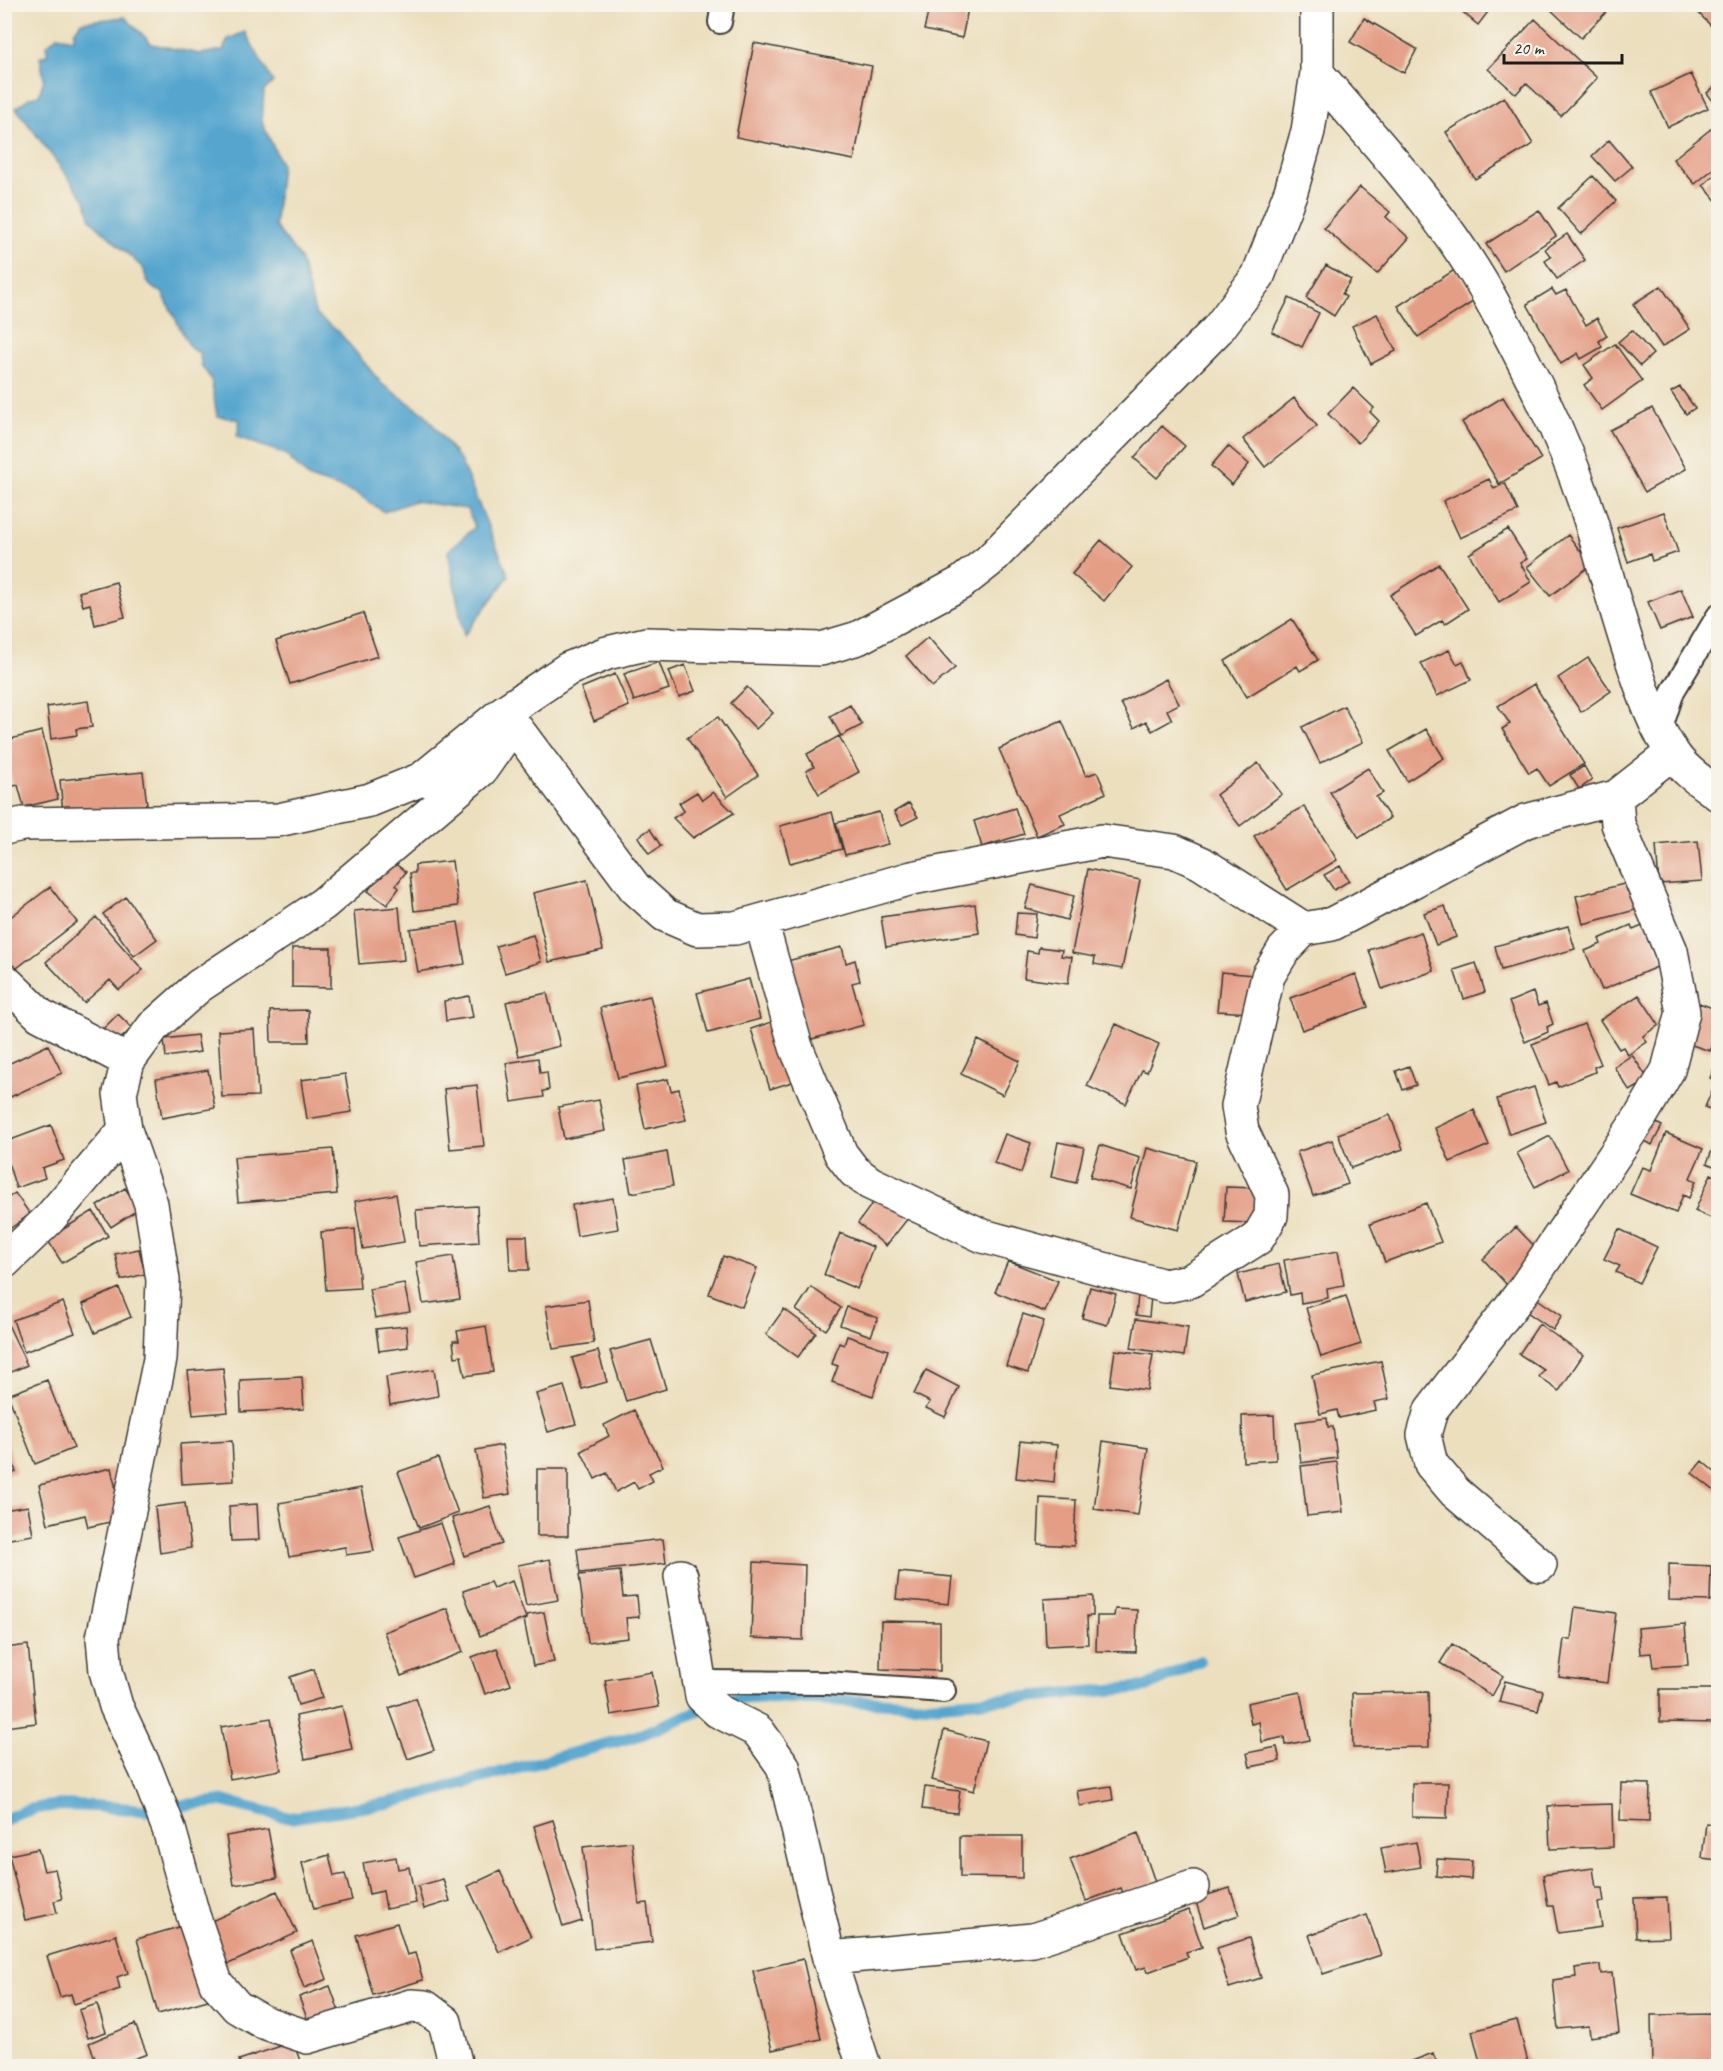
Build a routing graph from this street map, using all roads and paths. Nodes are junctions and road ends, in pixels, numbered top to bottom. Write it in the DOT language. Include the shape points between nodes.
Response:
graph roads {
  1 [pos="1317,4"];
  2 [pos="1317,73"];
  3 [pos="1719,616"];
  4 [pos="504,712"];
  5 [pos="1666,742"];
  6 [pos="1719,794"];
  7 [pos="1617,797"];
  8 [pos="4,828"];
  9 [pos="761,921"];
  10 [pos="1304,929"];
  11 [pos="4,980"];
  12 [pos="128,1061"];
  13 [pos="125,1130"];
  14 [pos="4,1262"];
  15 [pos="1540,1565"];
  16 [pos="681,1576"];
  17 [pos="944,1691"];
  18 [pos="706,1696"];
  19 [pos="1193,1887"];
  20 [pos="829,1958"];
  21 [pos="456,2067"];
  22 [pos="864,2067"];
  1 -- 2 [label="street"];
  2 -- 4 [label="street" via="1308,131 1291,191 1258,276 1218,329 989,561 961,583 858,638 822,649 646,644 607,653 568,669"];
  2 -- 5 [label="street" via="1435,212 1495,305 1584,499 1617,616 1643,693"];
  3 -- 5 [label="lane" via="1673,691"];
  4 -- 8 [label="street" via="422,779 370,800 278,820 23,824"];
  4 -- 9 [label="street" via="635,888 664,915 697,929 735,928"];
  4 -- 12 [label="street" via="500,743 481,770 323,904 199,986 153,1028"];
  5 -- 6 [label="street" via="1692,774"];
  5 -- 7 [label="street"];
  7 -- 10 [label="street" via="1526,821 1332,924"];
  7 -- 15 [label="street" via="1618,824 1671,951 1683,1012 1668,1070 1522,1291 1431,1410 1424,1435 1431,1464 1443,1478"];
  9 -- 10 [label="street" via="912,878 1102,841 1174,851 1201,863"];
  9 -- 10 [label="street" via="796,1047 842,1154 854,1171 870,1183 983,1236 1165,1286 1190,1281 1258,1238 1271,1216 1272,1195 1242,1131 1238,1106 1268,976 1283,951"];
  11 -- 12 [label="street" via="40,1015"];
  12 -- 13 [label="street" via="120,1093"];
  13 -- 14 [label="street" via="49,1220"];
  13 -- 21 [label="street" via="151,1204 163,1280 160,1359 103,1638 106,1671 116,1706 169,1829 216,1983 237,2007 263,2022 307,2037 411,2006 425,2007 446,2022"];
  16 -- 18 [label="street"];
  17 -- 18 [label="lane" via="826,1683"];
  18 -- 20 [label="street" via="758,1731 783,1766"];
  19 -- 20 [label="street" via="1033,1940"];
  20 -- 22 [label="street"];
}
